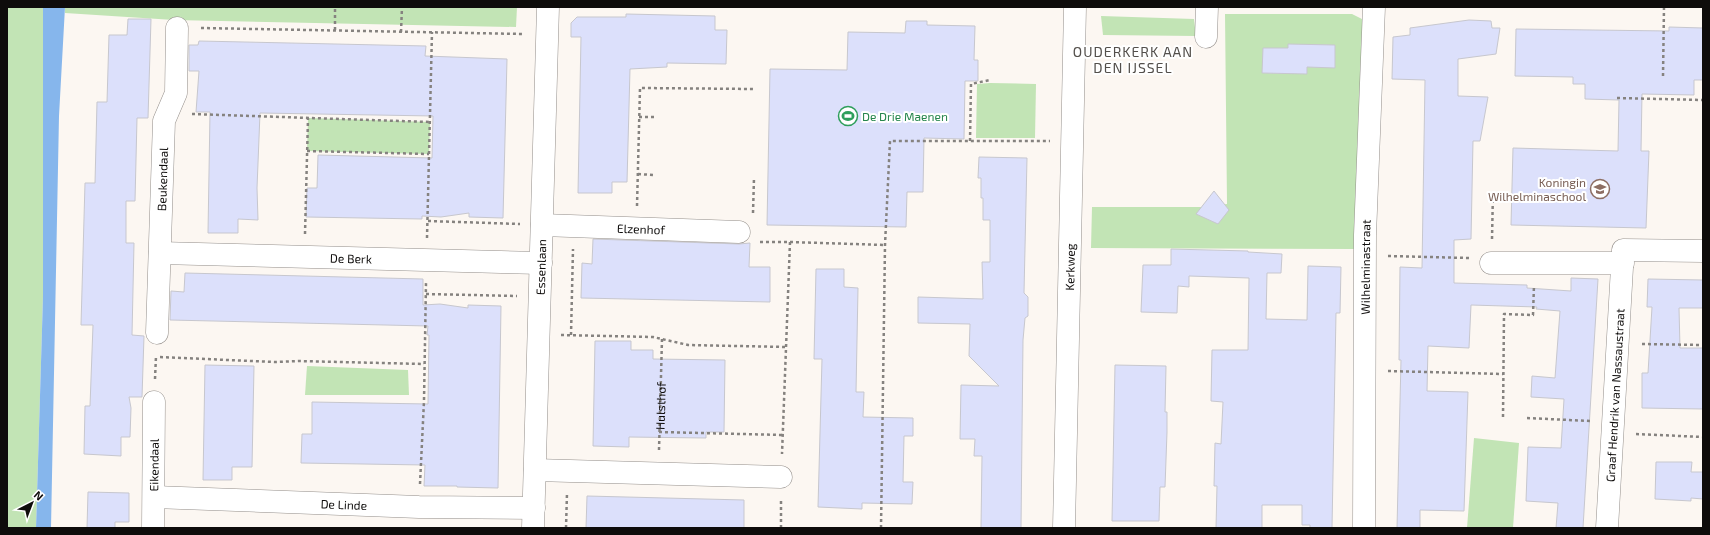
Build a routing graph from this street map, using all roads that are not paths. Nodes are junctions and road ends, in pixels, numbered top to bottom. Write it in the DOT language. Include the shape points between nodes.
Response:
graph roads {
  1 [pos="548,7"];
  2 [pos="1075,7"];
  3 [pos="1207,7"];
  4 [pos="1374,7"];
  5 [pos="177,28"];
  6 [pos="1206,37"];
  7 [pos="542,225"];
  8 [pos="746,225"];
  9 [pos="1703,251"];
  10 [pos="160,253"];
  11 [pos="1623,257"];
  12 [pos="541,263"];
  13 [pos="1491,263"];
  14 [pos="157,333"];
  15 [pos="154,402"];
  16 [pos="535,470"];
  17 [pos="781,478"];
  18 [pos="154,497"];
  19 [pos="534,518"];
  20 [pos="153,528"];
  21 [pos="1064,528"];
  22 [pos="1364,528"];
  23 [pos="1607,528"];
  1 -- 7 [label="street, Essenlaan"];
  2 -- 21 [label="street, Kerkweg"];
  3 -- 6 [label="street"];
  4 -- 22 [label="street, Wilhelminastraat" via="1365,255"];
  5 -- 10 [label="street, Beukendaal" via="176,94 164,121"];
  7 -- 8 [label="street, Elzenhof" via="637,228"];
  7 -- 12 [label="street, Essenlaan"];
  9 -- 11 [label="street"];
  10 -- 12 [label="street, De Berk"];
  10 -- 14 [label="street, Beukendaal"];
  11 -- 13 [label="street"];
  11 -- 23 [label="street, Graaf Hendrik van Nassaustraat"];
  12 -- 16 [label="street, Essenlaan"];
  15 -- 18 [label="street, Eikendaal"];
  16 -- 17 [label="street"];
  16 -- 19 [label="street, Essenlaan"];
  18 -- 19 [label="street, De Linde" via="419,507"];
  18 -- 20 [label="street, Eikendaal"];
}
